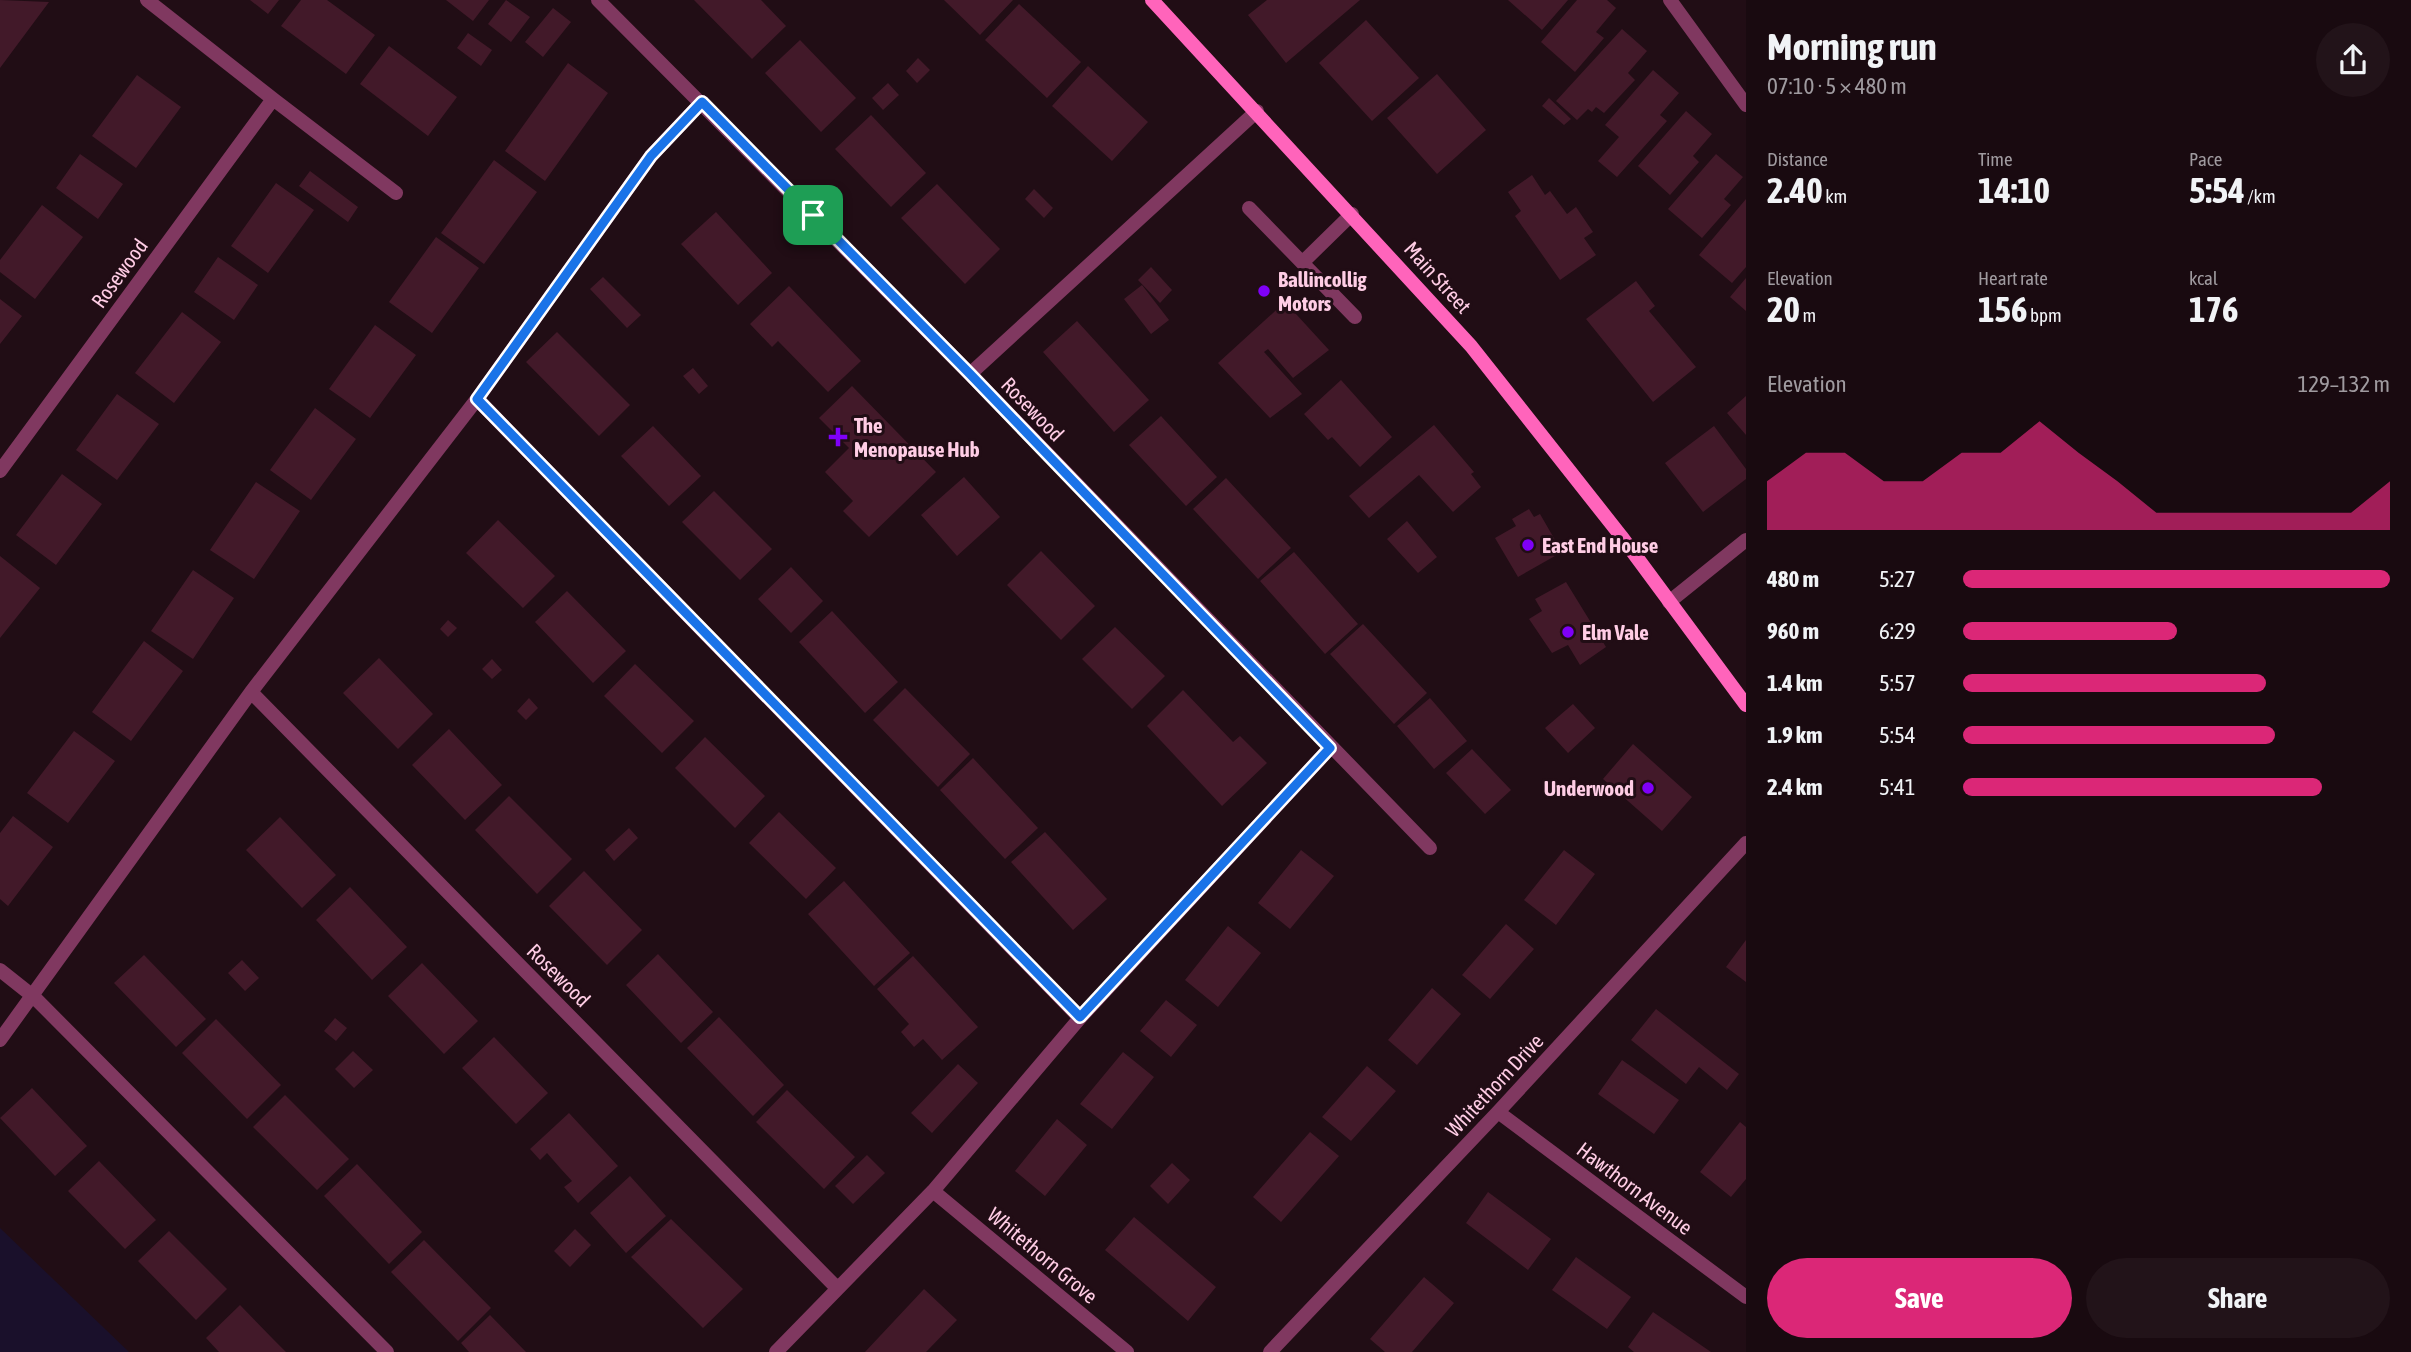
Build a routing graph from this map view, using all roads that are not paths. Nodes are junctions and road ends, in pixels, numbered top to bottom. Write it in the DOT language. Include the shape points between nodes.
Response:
graph roads {
  1 [pos="147,0"];
  2 [pos="598,0"];
  3 [pos="1152,0"];
  4 [pos="1670,0"];
  5 [pos="273,99"];
  6 [pos="702,102"];
  7 [pos="1746,105"];
  8 [pos="1257,111"];
  9 [pos="396,193"];
  10 [pos="1249,208"];
  11 [pos="1352,214"];
  12 [pos="1303,262"];
  13 [pos="1355,317"];
  14 [pos="970,374"];
  15 [pos="477,399"];
  16 [pos="0,471"];
  17 [pos="1746,540"];
  18 [pos="1669,602"];
  19 [pos="251,692"];
  20 [pos="1746,705"];
  21 [pos="1330,748"];
  22 [pos="1746,843"];
  23 [pos="1430,848"];
  24 [pos="0,971"];
  25 [pos="34,997"];
  26 [pos="1080,1017"];
  27 [pos="0,1041"];
  28 [pos="1498,1112"];
  29 [pos="933,1191"];
  30 [pos="836,1287"];
  31 [pos="1746,1297"];
  32 [pos="387,1352"];
  33 [pos="776,1352"];
  34 [pos="1127,1352"];
  35 [pos="1270,1352"];
  1 -- 5 [label="street"];
  2 -- 6 [label="street, Rosewood"];
  3 -- 8 [label="main road, Main Street"];
  4 -- 7 [label="street"];
  5 -- 9 [label="street"];
  5 -- 16 [label="street, Rosewood"];
  6 -- 14 [label="street, Rosewood"];
  6 -- 15 [label="street" via="651,156"];
  8 -- 11 [label="main road, Main Street"];
  8 -- 14 [label="street"];
  10 -- 12 [label="street"];
  11 -- 12 [label="street"];
  11 -- 18 [label="main road, Main Street" via="1471,346"];
  12 -- 13 [label="street"];
  14 -- 21 [label="street, Rosewood"];
  15 -- 19 [label="street"];
  15 -- 26 [label="street"];
  17 -- 18 [label="street"];
  18 -- 20 [label="main road, Main Street"];
  19 -- 25 [label="street"];
  19 -- 30 [label="street, Rosewood"];
  21 -- 23 [label="street, Rosewood"];
  21 -- 26 [label="street"];
  22 -- 28 [label="street, Whitethorn Drive"];
  24 -- 25 [label="street"];
  25 -- 27 [label="street"];
  25 -- 32 [label="street"];
  26 -- 29 [label="street"];
  28 -- 31 [label="street, Hawthorn Avenue"];
  28 -- 35 [label="street, Whitethorn Drive"];
  29 -- 30 [label="street"];
  29 -- 34 [label="street, Whitethorn Grove"];
  30 -- 33 [label="street"];
}
